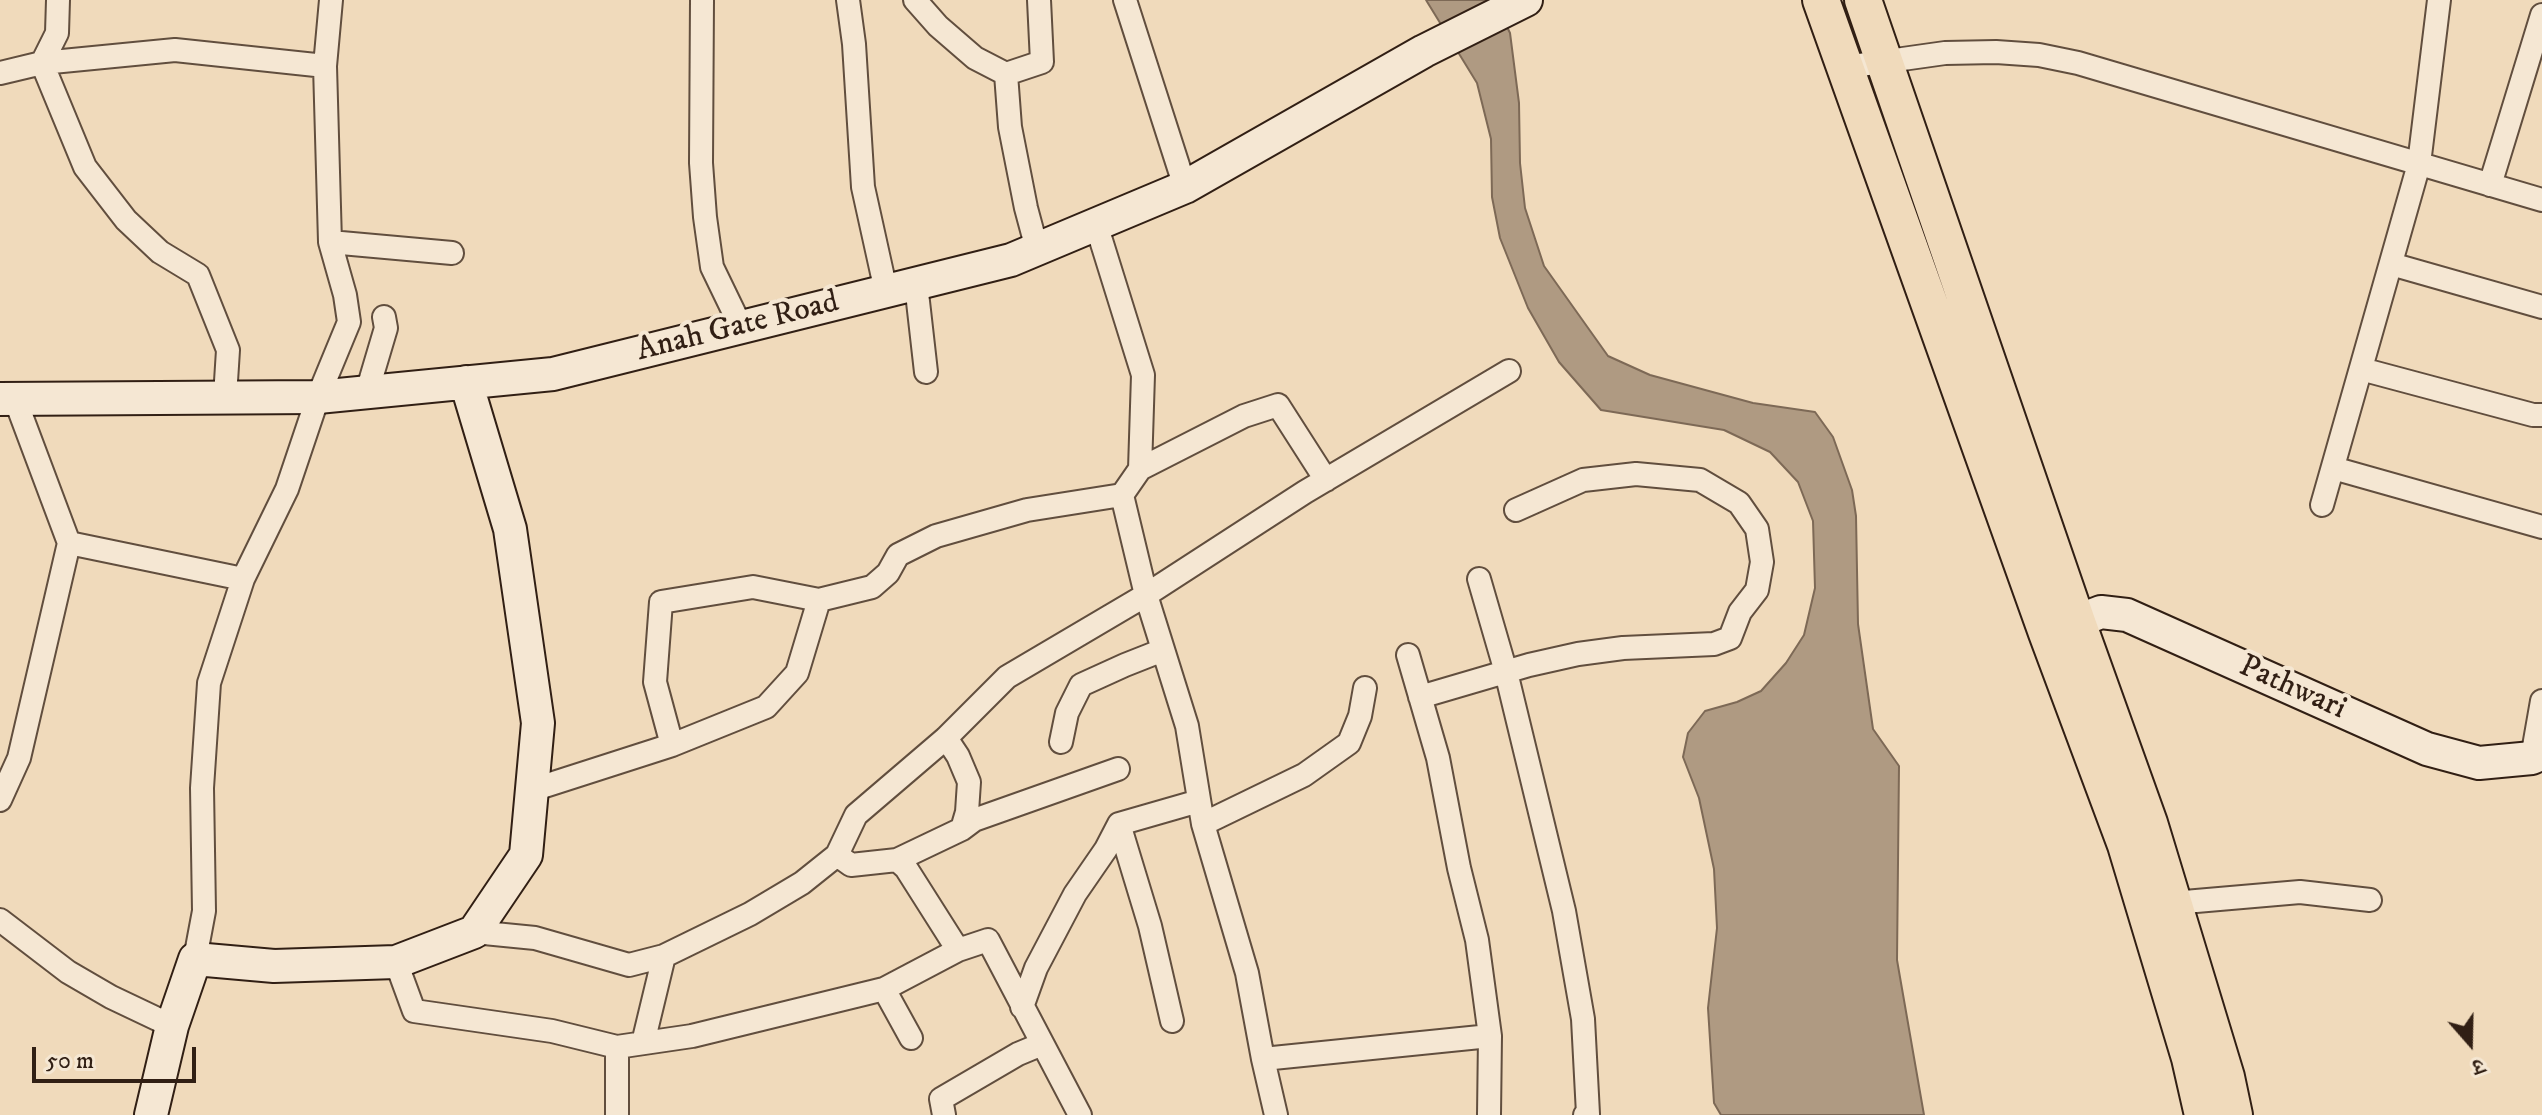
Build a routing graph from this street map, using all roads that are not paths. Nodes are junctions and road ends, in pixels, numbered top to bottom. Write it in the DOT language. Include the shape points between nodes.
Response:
graph roads {
  1 [pos="58,0"];
  2 [pos="331,0"];
  3 [pos="702,0"];
  4 [pos="848,0"];
  5 [pos="915,0"];
  6 [pos="1039,0"];
  7 [pos="1125,0"];
  8 [pos="1821,0"];
  9 [pos="1863,0"];
  10 [pos="2439,0"];
  11 [pos="1518,4"];
  12 [pos="2541,20"];
  13 [pos="1885,60"];
  14 [pos="42,63"];
  15 [pos="325,66"];
  16 [pos="1846,67"];
  17 [pos="0,73"];
  18 [pos="1006,74"];
  19 [pos="2419,164"];
  20 [pos="2490,185"];
  21 [pos="1185,187"];
  22 [pos="2542,200"];
  23 [pos="1096,224"];
  24 [pos="330,242"];
  25 [pos="1037,249"];
  26 [pos="452,253"];
  27 [pos="2391,264"];
  28 [pos="901,287"];
  29 [pos="2542,307"];
  30 [pos="384,317"];
  31 [pos="741,327"];
  32 [pos="2361,369"];
  33 [pos="1509,371"];
  34 [pos="926,372"];
  35 [pos="466,382"];
  36 [pos="367,392"];
  37 [pos="225,397"];
  38 [pos="318,397"];
  39 [pos="8,399"];
  40 [pos="2542,415"];
  41 [pos="2333,468"];
  42 [pos="1140,469"];
  43 [pos="1326,480"];
  44 [pos="1122,495"];
  45 [pos="2322,505"];
  46 [pos="1516,510"];
  47 [pos="2542,527"];
  48 [pos="69,543"];
  49 [pos="243,579"];
  50 [pos="1479,579"];
  51 [pos="1146,595"];
  52 [pos="819,600"];
  53 [pos="2062,627"];
  54 [pos="1163,650"];
  55 [pos="1408,655"];
  56 [pos="1506,672"];
  57 [pos="1365,688"];
  58 [pos="1420,697"];
  59 [pos="2542,701"];
  60 [pos="946,738"];
  61 [pos="1061,742"];
  62 [pos="672,745"];
  63 [pos="2537,756"];
  64 [pos="1118,769"];
  65 [pos="532,790"];
  66 [pos="0,800"];
  67 [pos="1199,801"];
  68 [pos="1119,824"];
  69 [pos="1203,824"];
  70 [pos="962,829"];
  71 [pos="837,855"];
  72 [pos="897,860"];
  73 [pos="2370,900"];
  74 [pos="2173,903"];
  75 [pos="0,920"];
  76 [pos="474,932"];
  77 [pos="958,950"];
  78 [pos="664,956"];
  79 [pos="195,959"];
  80 [pos="396,962"];
  81 [pos="884,989"];
  82 [pos="1022,1007"];
  83 [pos="1172,1021"];
  84 [pos="172,1026"];
  85 [pos="1490,1036"];
  86 [pos="911,1038"];
  87 [pos="643,1043"];
  88 [pos="1042,1044"];
  89 [pos="617,1047"];
  90 [pos="1263,1059"];
  91 [pos="151,1115"];
  92 [pos="617,1115"];
  93 [pos="944,1115"];
  94 [pos="1080,1115"];
  95 [pos="1276,1115"];
  96 [pos="1489,1115"];
  97 [pos="1585,1115"];
  98 [pos="2203,1115"];
  99 [pos="2234,1115"];
  1 -- 14 [label="street" via="57,33"];
  2 -- 15 [label="street"];
  3 -- 31 [label="street" via="705,217 712,267"];
  4 -- 28 [label="street" via="863,187"];
  5 -- 18 [label="street" via="975,58"];
  6 -- 18 [label="street" via="1042,62"];
  7 -- 21 [label="street"];
  8 -- 16 [label="main road"];
  9 -- 13 [label="main road"];
  10 -- 19 [label="street"];
  11 -- 21 [label="street, Anah Gate Road" via="1424,51"];
  12 -- 20 [label="street"];
  13 -- 16 [label="street"];
  13 -- 19 [label="street" via="1945,53 2039,55"];
  13 -- 53 [label="main road"];
  14 -- 15 [label="street" via="175,50"];
  14 -- 17 [label="street"];
  14 -- 37 [label="street" via="85,167 126,220 160,252 198,275 228,350"];
  15 -- 24 [label="street"];
  16 -- 53 [label="main road"];
  18 -- 25 [label="street" via="1010,127"];
  19 -- 20 [label="street"];
  19 -- 27 [label="street"];
  20 -- 22 [label="street"];
  21 -- 23 [label="street, Anah Gate Road"];
  23 -- 25 [label="street, Anah Gate Road"];
  23 -- 42 [label="street" via="1143,375"];
  24 -- 26 [label="street"];
  24 -- 38 [label="street" via="349,322"];
  25 -- 28 [label="street, Anah Gate Road"];
  27 -- 29 [label="street"];
  27 -- 32 [label="street"];
  28 -- 31 [label="street, Anah Gate Road"];
  28 -- 34 [label="street"];
  30 -- 36 [label="street" via="386,328"];
  31 -- 35 [label="street, Anah Gate Road" via="553,374"];
  32 -- 40 [label="street"];
  32 -- 41 [label="street"];
  33 -- 43 [label="street"];
  35 -- 36 [label="street, Anah Gate Road"];
  35 -- 65 [label="street" via="510,529 538,723"];
  36 -- 38 [label="street, Anah Gate Road"];
  37 -- 38 [label="street, Anah Gate Road"];
  37 -- 39 [label="street, Anah Gate Road"];
  38 -- 49 [label="street" via="287,489"];
  39 -- 48 [label="street"];
  41 -- 45 [label="street"];
  41 -- 47 [label="street"];
  42 -- 43 [label="street" via="1244,416 1278,405"];
  42 -- 44 [label="street"];
  43 -- 51 [label="street"];
  44 -- 51 [label="street"];
  44 -- 52 [label="street" via="1027,510 936,536 898,555 872,587"];
  46 -- 56 [label="street" via="1583,480 1636,474 1700,480 1739,503 1757,529 1762,562 1757,590 1740,612 1730,638 1714,644 1578,654"];
  48 -- 49 [label="street"];
  48 -- 66 [label="street" via="19,758"];
  49 -- 79 [label="street" via="209,683 202,788 204,911"];
  50 -- 56 [label="street"];
  51 -- 54 [label="street"];
  51 -- 60 [label="street" via="1007,677"];
  52 -- 62 [label="street" via="797,673 766,707"];
  52 -- 62 [label="street" via="753,587 661,602 655,682"];
  53 -- 63 [label="street, Pathwari" via="2101,612 2127,615 2427,749 2479,763"];
  53 -- 74 [label="main road" via="2149,823"];
  53 -- 98 [label="main road"];
  54 -- 61 [label="street" via="1081,685"];
  54 -- 67 [label="street" via="1187,726"];
  55 -- 58 [label="street"];
  56 -- 58 [label="street"];
  56 -- 97 [label="street" via="1583,1019"];
  57 -- 69 [label="street" via="1349,743 1304,775"];
  58 -- 85 [label="street" via="1477,940"];
  59 -- 63 [label="street"];
  60 -- 70 [label="street" via="969,782"];
  60 -- 71 [label="street" via="856,815"];
  62 -- 65 [label="street"];
  64 -- 70 [label="street" via="974,820"];
  65 -- 76 [label="street" via="526,855"];
  67 -- 68 [label="street"];
  67 -- 69 [label="street"];
  68 -- 82 [label="street" via="1068,906"];
  68 -- 83 [label="street"];
  69 -- 90 [label="street" via="1247,973"];
  70 -- 72 [label="street"];
  71 -- 72 [label="street" via="851,865"];
  71 -- 78 [label="street" via="750,914"];
  72 -- 77 [label="street"];
  73 -- 74 [label="street" via="2300,892"];
  74 -- 99 [label="main road"];
  75 -- 84 [label="street" via="68,972"];
  76 -- 78 [label="street" via="535,938 629,965"];
  76 -- 80 [label="street"];
  77 -- 81 [label="street"];
  77 -- 82 [label="street" via="988,940"];
  78 -- 87 [label="street"];
  79 -- 80 [label="street" via="274,966"];
  79 -- 84 [label="street"];
  80 -- 89 [label="street" via="414,1011 552,1031"];
  81 -- 86 [label="street"];
  81 -- 87 [label="street"];
  82 -- 88 [label="street"];
  84 -- 91 [label="street"];
  85 -- 90 [label="street"];
  85 -- 96 [label="street"];
  87 -- 89 [label="street"];
  88 -- 93 [label="street" via="941,1099"];
  88 -- 94 [label="street"];
  89 -- 92 [label="street"];
  90 -- 95 [label="street"];
}
